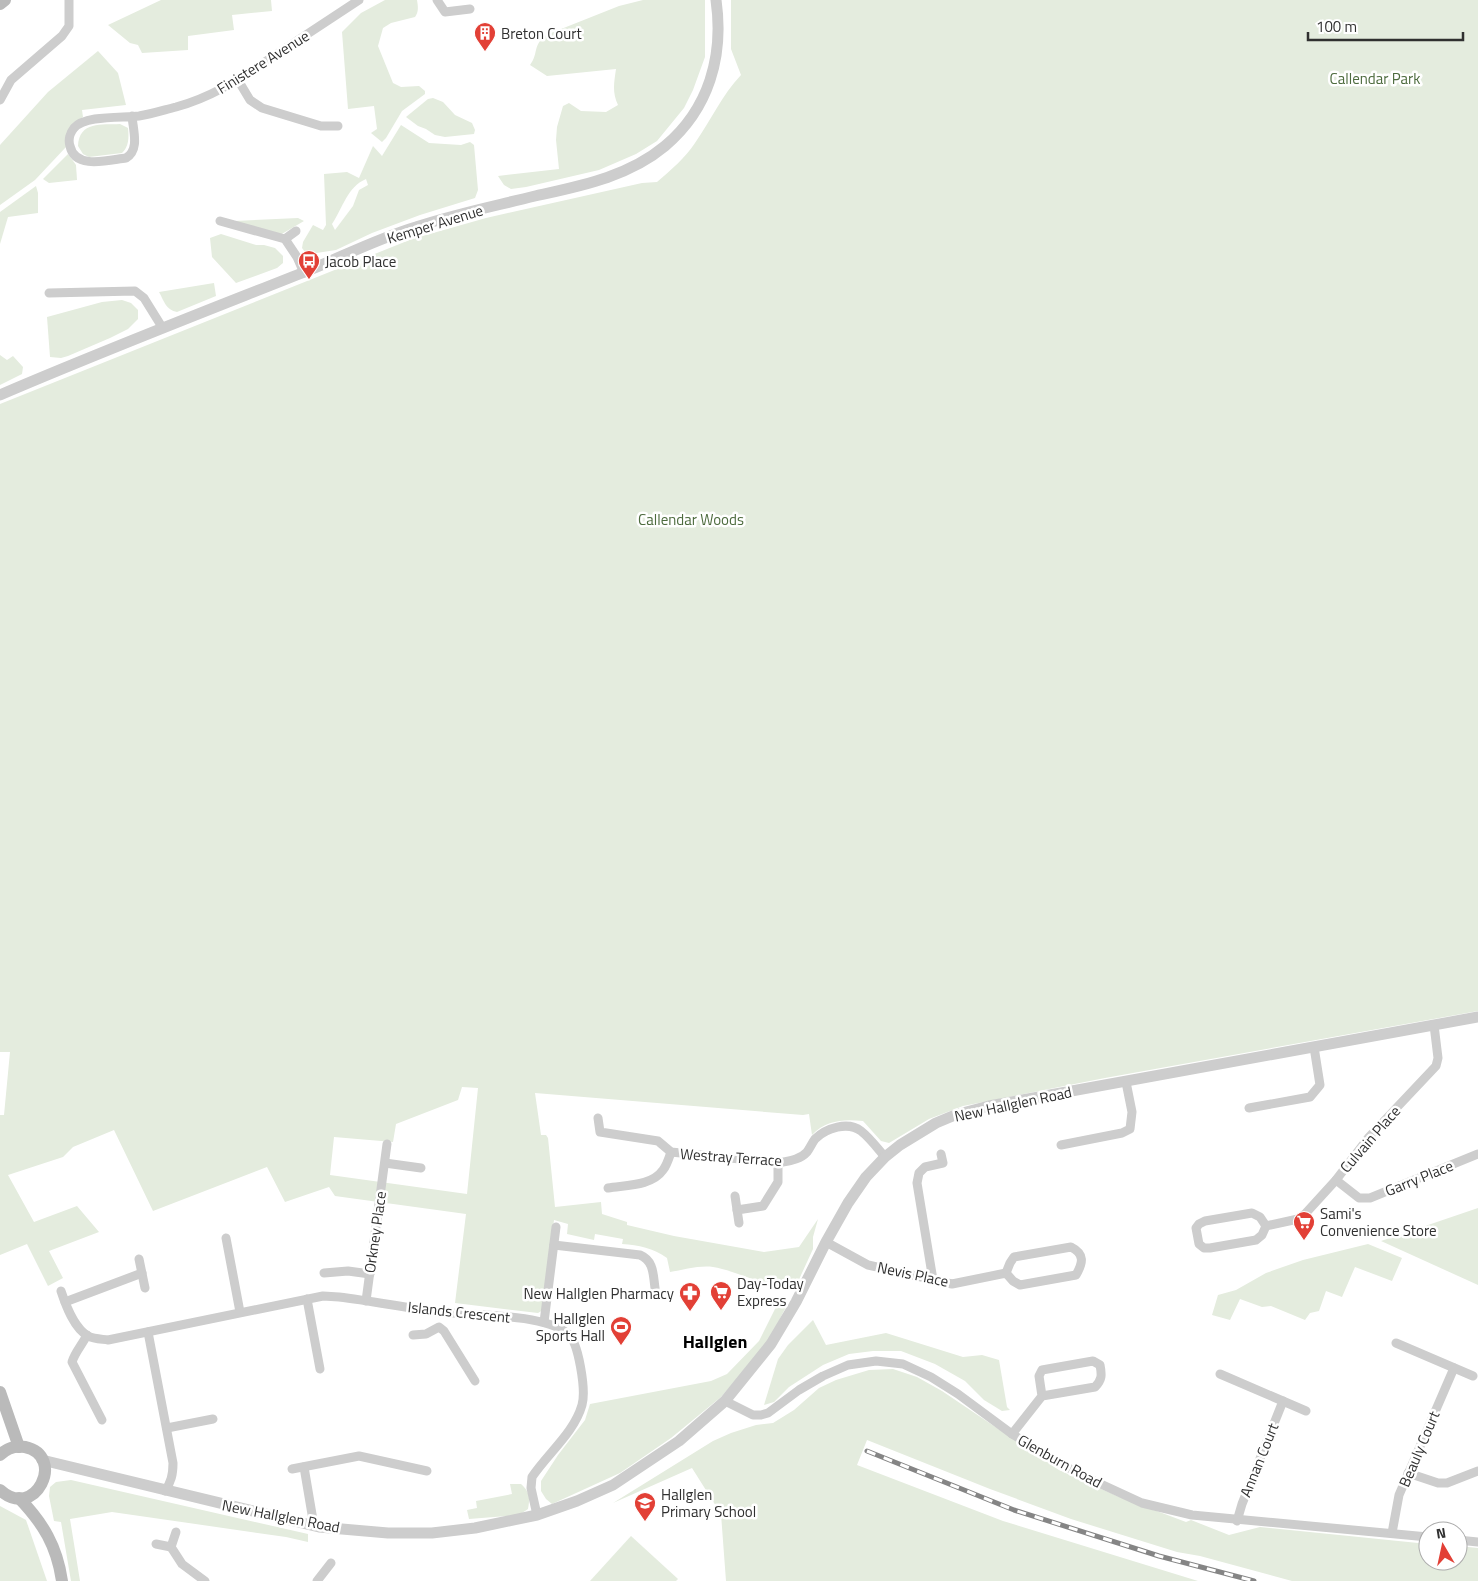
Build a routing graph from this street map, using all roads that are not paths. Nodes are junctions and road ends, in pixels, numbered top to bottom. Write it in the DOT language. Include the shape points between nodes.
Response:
graph roads {
  1 [pos="5,0"];
  2 [pos="69,0"];
  3 [pos="359,0"];
  4 [pos="437,0"];
  5 [pos="716,0"];
  6 [pos="0,4"];
  7 [pos="470,9"];
  8 [pos="238,80"];
  9 [pos="0,100"];
  10 [pos="132,116"];
  11 [pos="338,126"];
  12 [pos="220,221"];
  13 [pos="296,231"];
  14 [pos="285,239"];
  15 [pos="304,273"];
  16 [pos="49,293"];
  17 [pos="162,327"];
  18 [pos="0,394"];
  19 [pos="1478,1017"];
  20 [pos="1434,1025"];
  21 [pos="1314,1047"];
  22 [pos="1126,1082"];
  23 [pos="1249,1108"];
  24 [pos="598,1118"];
  25 [pos="387,1144"];
  26 [pos="1061,1145"];
  27 [pos="671,1152"];
  28 [pos="941,1154"];
  29 [pos="1478,1154"];
  30 [pos="885,1157"];
  31 [pos="384,1163"];
  32 [pos="778,1163"];
  33 [pos="421,1168"];
  34 [pos="1336,1180"];
  35 [pos="608,1188"];
  36 [pos="735,1196"];
  37 [pos="737,1210"];
  38 [pos="740,1223"];
  39 [pos="1266,1226"];
  40 [pos="556,1227"];
  41 [pos="226,1238"];
  42 [pos="826,1242"];
  43 [pos="554,1245"];
  44 [pos="139,1259"];
  45 [pos="142,1273"];
  46 [pos="324,1273"];
  47 [pos="1006,1273"];
  48 [pos="370,1274"];
  49 [pos="933,1280"];
  50 [pos="145,1288"];
  51 [pos="655,1288"];
  52 [pos="61,1291"];
  53 [pos="307,1299"];
  54 [pos="366,1301"];
  55 [pos="65,1302"];
  56 [pos="240,1312"];
  57 [pos="441,1312"];
  58 [pos="544,1322"];
  59 [pos="439,1327"];
  60 [pos="148,1332"];
  61 [pos="87,1335"];
  62 [pos="413,1335"];
  63 [pos="1396,1343"];
  64 [pos="1454,1368"];
  65 [pos="320,1369"];
  66 [pos="1220,1374"];
  67 [pos="1473,1376"];
  68 [pos="475,1381"];
  69 [pos="0,1392"];
  70 [pos="1042,1396"];
  71 [pos="725,1401"];
  72 [pos="1283,1401"];
  73 [pos="1306,1411"];
  74 [pos="213,1419"];
  75 [pos="102,1420"];
  76 [pos="167,1428"];
  77 [pos="1012,1434"];
  78 [pos="9,1450"];
  79 [pos="42,1460"];
  80 [pos="68,1467"];
  81 [pos="304,1467"];
  82 [pos="292,1469"];
  83 [pos="427,1471"];
  84 [pos="1478,1471"];
  85 [pos="1408,1473"];
  86 [pos="45,1476"];
  87 [pos="0,1490"];
  88 [pos="165,1491"];
  89 [pos="33,1494"];
  90 [pos="19,1498"];
  91 [pos="537,1515"];
  92 [pos="37,1517"];
  93 [pos="1237,1521"];
  94 [pos="314,1526"];
  95 [pos="176,1532"];
  96 [pos="1392,1533"];
  97 [pos="1418,1536"];
  98 [pos="156,1544"];
  99 [pos="171,1547"];
  100 [pos="331,1563"];
  101 [pos="62,1581"];
  102 [pos="205,1581"];
  103 [pos="317,1581"];
  1 -- 6 [label="main road"];
  2 -- 9 [label="street" via="69,26 62,36 11,80"];
  3 -- 8 [label="street, Finistere Avenue"];
  4 -- 7 [label="street" via="445,12"];
  5 -- 15 [label="street, Kemper Avenue" via="719,43 708,87 693,116 665,146 645,161 587,184 415,227"];
  8 -- 10 [label="street, Finistere Avenue" via="180,106"];
  8 -- 11 [label="street" via="250,100 262,108 321,126"];
  10 -- 10 [label="street, Finistere Avenue" via="80,122 69,136 70,146 78,158 87,162 126,158 134,149"];
  12 -- 14 [label="street"];
  13 -- 14 [label="street"];
  14 -- 15 [label="street"];
  15 -- 17 [label="street, Kemper Avenue"];
  16 -- 17 [label="street" via="135,291 144,298"];
  17 -- 18 [label="street, Kemper Avenue"];
  19 -- 20 [label="street, New Hallglen Road"];
  20 -- 21 [label="street, New Hallglen Road"];
  20 -- 34 [label="street, Culvain Place" via="1436,1066 1369,1137"];
  21 -- 22 [label="street, New Hallglen Road"];
  21 -- 23 [label="street" via="1320,1085 1310,1097"];
  22 -- 26 [label="street" via="1132,1112 1130,1129"];
  22 -- 30 [label="street, New Hallglen Road" via="955,1115 918,1133"];
  24 -- 27 [label="street, Westray Terrace" via="600,1132 658,1141"];
  25 -- 31 [label="street, Orkney Place"];
  27 -- 32 [label="street, Westray Terrace"];
  27 -- 35 [label="street" via="659,1176 650,1181"];
  28 -- 49 [label="street" via="943,1163 925,1167 919,1173 917,1184"];
  29 -- 34 [label="street, Garry Place" via="1370,1198 1359,1198"];
  30 -- 32 [label="street, Westray Terrace" via="861,1130 847,1126 822,1132 806,1152 792,1161"];
  30 -- 42 [label="street, New Hallglen Road" via="848,1202"];
  31 -- 33 [label="street"];
  31 -- 48 [label="street, Orkney Place"];
  32 -- 37 [label="street" via="778,1182 763,1206"];
  34 -- 39 [label="street, Culvain Place" via="1298,1219"];
  36 -- 37 [label="street"];
  37 -- 38 [label="street"];
  39 -- 39 [label="street, Culvain Place" via="1260,1217 1252,1213 1205,1221 1196,1228 1199,1244 1210,1248 1256,1240"];
  40 -- 43 [label="street"];
  41 -- 56 [label="street"];
  42 -- 49 [label="street, Nevis Place" via="868,1265"];
  42 -- 71 [label="street, New Hallglen Road" via="796,1302 770,1344"];
  43 -- 51 [label="street" via="645,1257 651,1263"];
  43 -- 58 [label="street"];
  44 -- 45 [label="street"];
  45 -- 50 [label="street"];
  45 -- 55 [label="street"];
  46 -- 48 [label="street" via="348,1271"];
  47 -- 47 [label="street" via="1020,1285 1076,1275 1082,1259 1078,1250 1071,1247 1014,1257"];
  47 -- 49 [label="street, Nevis Place" via="952,1284"];
  48 -- 54 [label="street, Orkney Place"];
  52 -- 55 [label="street"];
  53 -- 54 [label="street, Islands Crescent" via="339,1296"];
  53 -- 56 [label="street, Islands Crescent"];
  53 -- 65 [label="street"];
  54 -- 57 [label="street, Islands Crescent"];
  55 -- 61 [label="street" via="78,1327"];
  56 -- 60 [label="street, Islands Crescent"];
  57 -- 58 [label="street, Islands Crescent"];
  57 -- 59 [label="street"];
  58 -- 91 [label="street, Islands Crescent" via="569,1334 576,1345 583,1402 574,1423 532,1477"];
  59 -- 62 [label="street" via="426,1334"];
  59 -- 68 [label="street"];
  60 -- 61 [label="street, Islands Crescent" via="108,1340"];
  60 -- 76 [label="street"];
  61 -- 75 [label="street" via="74,1353 72,1362"];
  63 -- 64 [label="street"];
  64 -- 67 [label="street"];
  64 -- 85 [label="street, Beauly Court"];
  66 -- 72 [label="street"];
  69 -- 78 [label="main road" via="11,1426"];
  70 -- 70 [label="street" via="1039,1376 1042,1370 1093,1361 1100,1365 1102,1374 1095,1387"];
  70 -- 77 [label="street"];
  71 -- 77 [label="street, Glenburn Road" via="753,1415 761,1415 848,1364 876,1361 903,1364 931,1376"];
  71 -- 91 [label="street, New Hallglen Road" via="679,1441 613,1485"];
  72 -- 73 [label="street"];
  72 -- 93 [label="street, Annan Court"];
  74 -- 76 [label="street"];
  76 -- 88 [label="street" via="173,1472"];
  77 -- 93 [label="street, Glenburn Road" via="1077,1473 1142,1503"];
  78 -- 79 [label="main road" via="32,1450"];
  79 -- 80 [label="street, New Hallglen Road"];
  79 -- 86 [label="main road"];
  80 -- 86 [label="street"];
  80 -- 88 [label="street, New Hallglen Road"];
  81 -- 82 [label="street"];
  81 -- 83 [label="street" via="359,1456"];
  81 -- 94 [label="street"];
  84 -- 85 [label="street" via="1447,1483"];
  85 -- 96 [label="street, Beauly Court" via="1399,1495"];
  86 -- 89 [label="main road"];
  87 -- 90 [label="main road"];
  88 -- 94 [label="street, New Hallglen Road"];
  89 -- 90 [label="main road"];
  89 -- 92 [label="main road"];
  90 -- 92 [label="main road"];
  91 -- 94 [label="street, New Hallglen Road" via="475,1528 432,1532 388,1533"];
  92 -- 101 [label="main road" via="53,1544"];
  93 -- 96 [label="street, Glenburn Road"];
  95 -- 99 [label="street"];
  96 -- 97 [label="street, Glenburn Road"];
  98 -- 99 [label="street"];
  99 -- 102 [label="street" via="182,1564"];
  100 -- 103 [label="street"];
}
